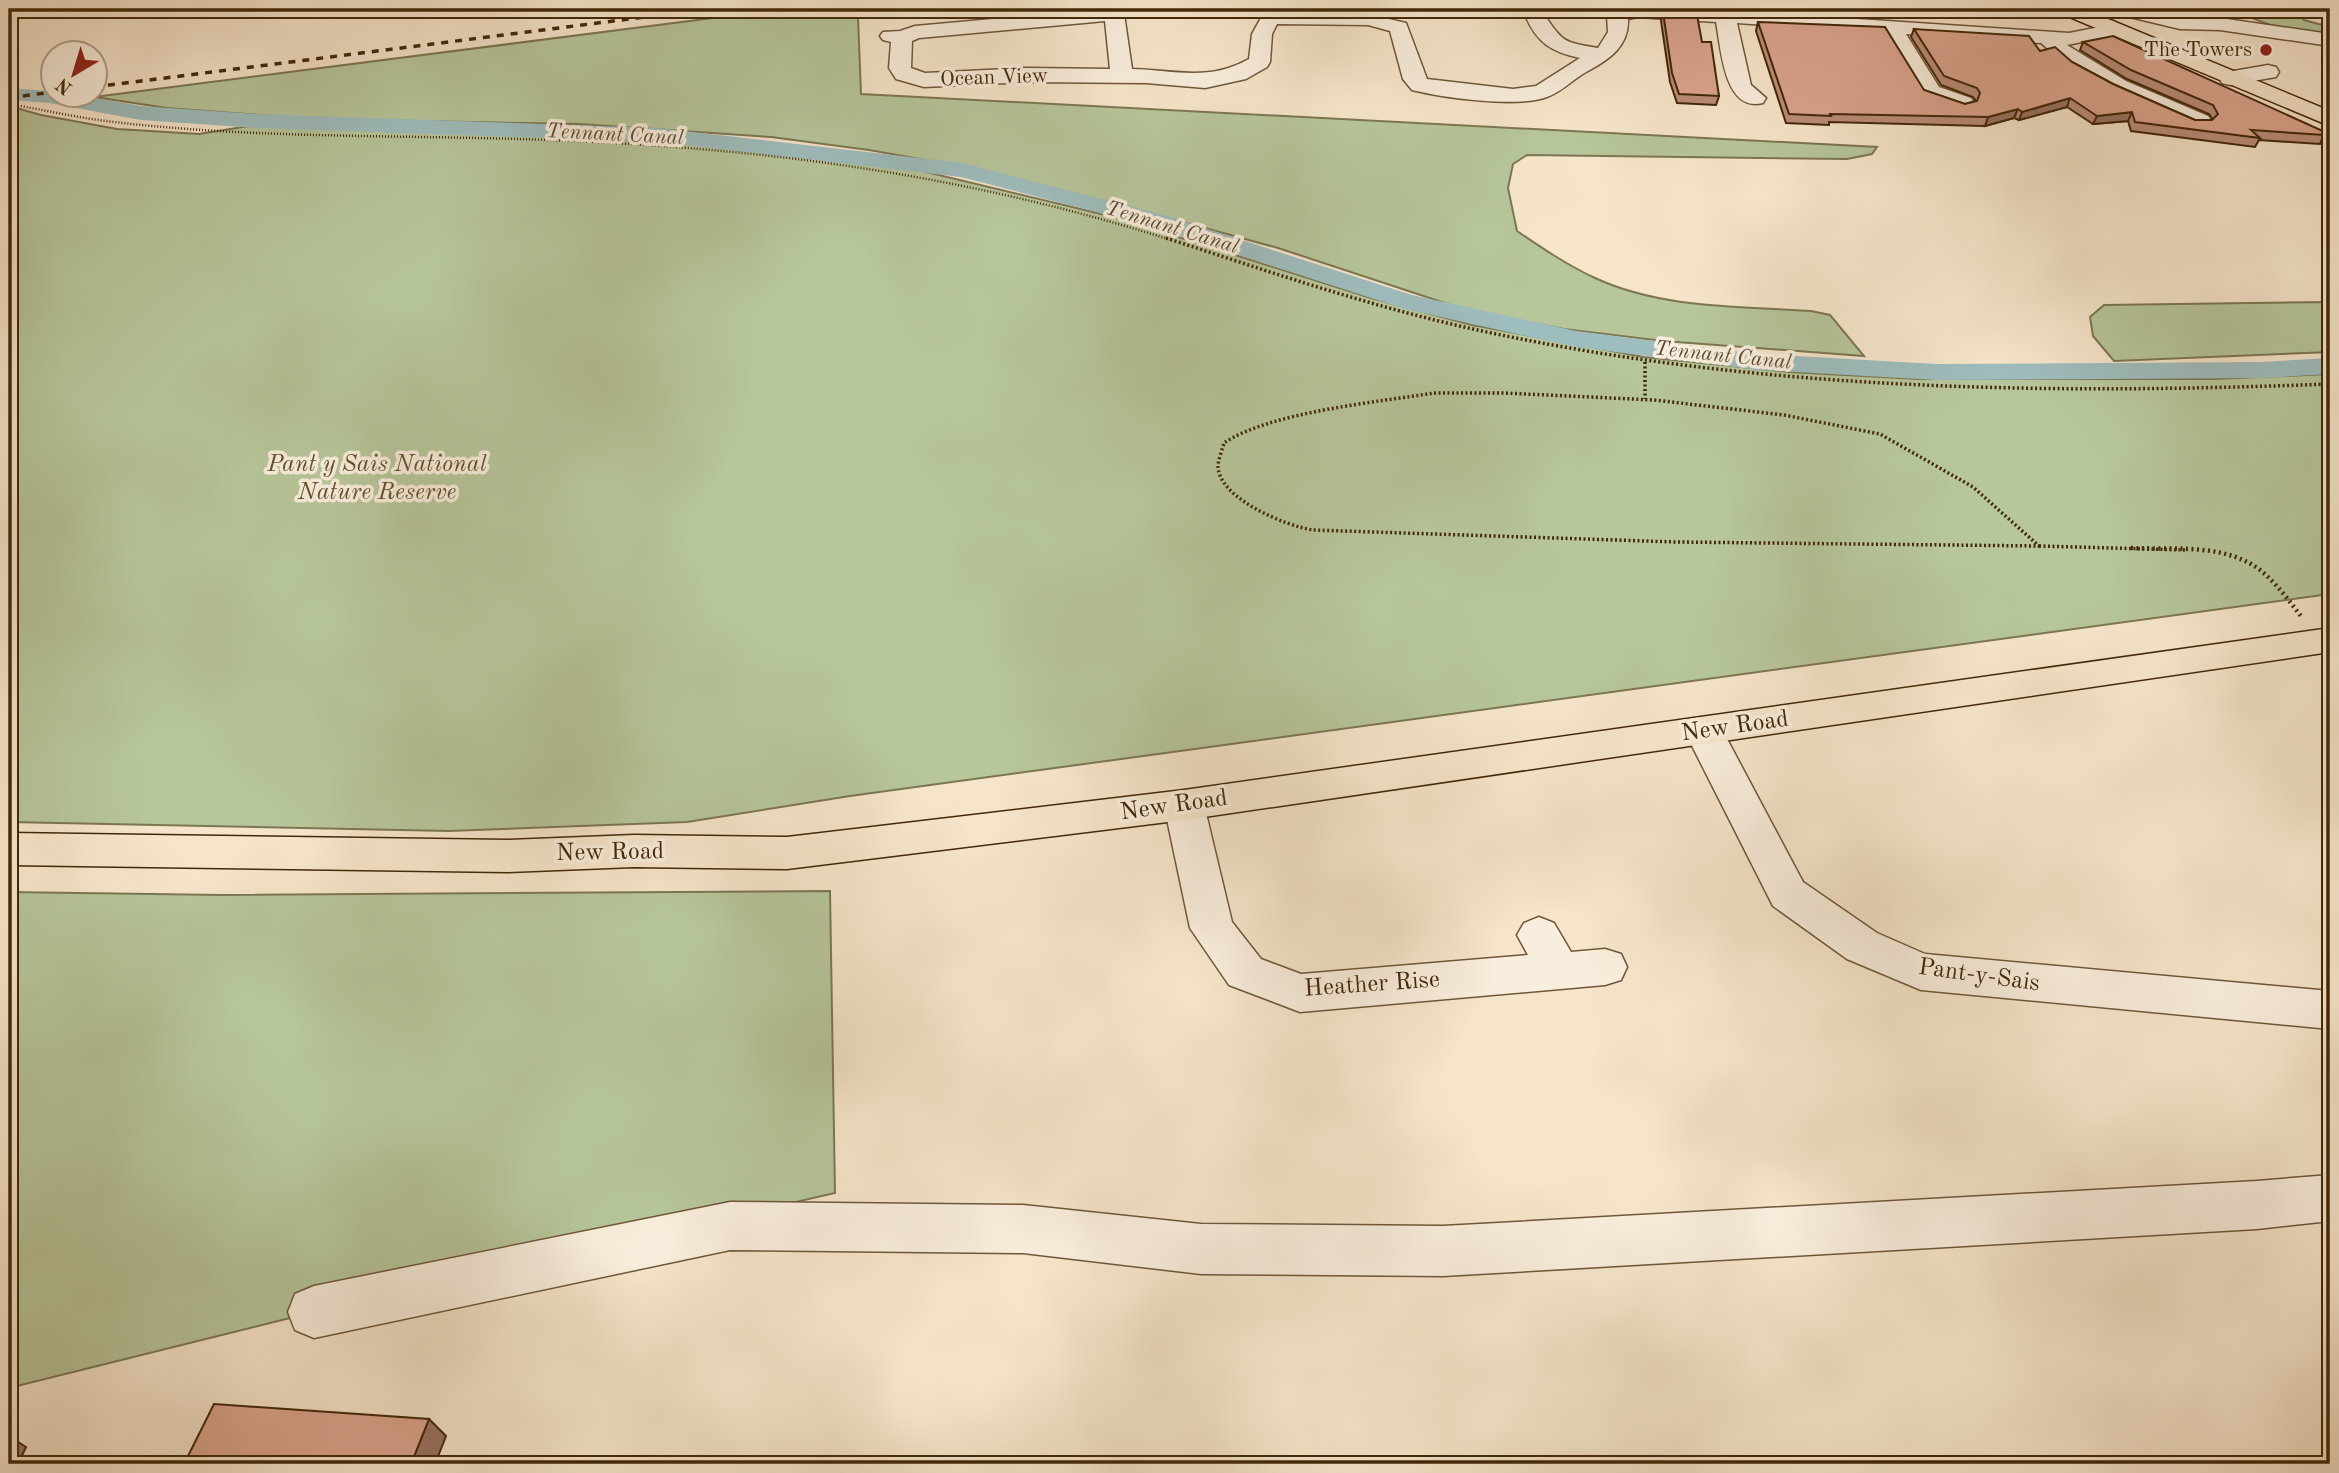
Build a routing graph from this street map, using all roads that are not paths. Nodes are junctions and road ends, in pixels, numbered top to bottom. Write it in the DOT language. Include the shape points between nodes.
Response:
graph roads {
  1 [pos="2067,9"];
  2 [pos="1725,16"];
  3 [pos="1536,17"];
  4 [pos="2118,19"];
  5 [pos="1891,27"];
  6 [pos="2046,37"];
  7 [pos="2330,40"];
  8 [pos="1603,55"];
  9 [pos="2268,72"];
  10 [pos="1122,76"];
  11 [pos="2230,78"];
  12 [pos="1717,88"];
  13 [pos="1963,103"];
  14 [pos="2330,120"];
  15 [pos="2200,121"];
  16 [pos="2326,641"];
  17 [pos="1704,732"];
  18 [pos="1184,805"];
  19 [pos="9,849"];
  20 [pos="1605,967"];
  21 [pos="2330,1010"];
  22 [pos="2330,1198"];
  23 [pos="314,1312"];
  1 -- 4 [label="main road"];
  2 -- 5 [label="street"];
  2 -- 8 [label="street" via="1638,11 1617,15 1618,32"];
  2 -- 12 [label="street" via="1748,93"];
  3 -- 8 [label="street" via="1542,34 1554,44"];
  4 -- 6 [label="street" via="2069,39"];
  4 -- 7 [label="street" via="2220,24"];
  4 -- 11 [label="main road"];
  5 -- 6 [label="street"];
  5 -- 13 [label="street" via="1922,95"];
  6 -- 15 [label="street" via="2062,55 2162,112"];
  8 -- 10 [label="street, Ocean View" via="1542,92 1529,95 1447,89 1420,85 1414,79 1399,27 1391,23 1280,17 1265,26 1259,62 1238,74 1205,81"];
  9 -- 11 [label="street"];
  10 -- 10 [label="street, Ocean View" via="924,80 904,74 900,68 896,37 1114,14"];
  11 -- 14 [label="main road"];
  16 -- 17 [label="main road, New Road"];
  17 -- 18 [label="main road, New Road"];
  17 -- 21 [label="street, Pant-y-Sais" via="1788,894 1862,946 1921,972"];
  18 -- 19 [label="main road, New Road" via="787,853 634,851 508,856"];
  18 -- 20 [label="street, Heather Rise" via="1212,928 1245,972 1300,993 1549,952"];
  22 -- 23 [label="street" via="1443,1251 1201,1249 1023,1229 730,1226"];
}
